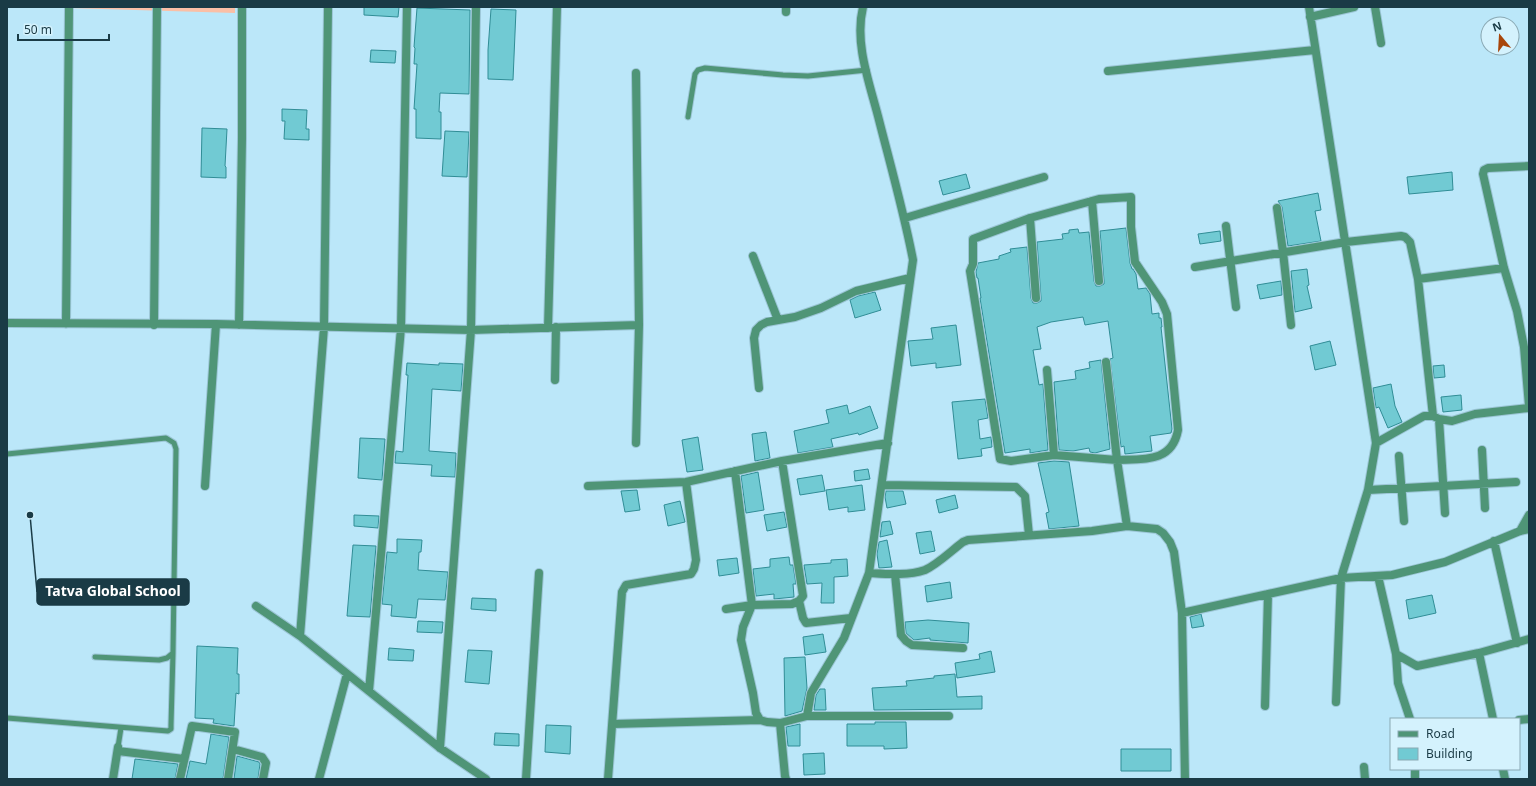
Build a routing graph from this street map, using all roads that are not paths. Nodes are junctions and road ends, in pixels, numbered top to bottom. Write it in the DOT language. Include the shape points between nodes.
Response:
graph roads {
  1 [pos="69,7"];
  2 [pos="157,7"];
  3 [pos="242,7"];
  4 [pos="328,7"];
  5 [pos="407,7"];
  6 [pos="476,7"];
  7 [pos="557,7"];
  8 [pos="863,7"];
  9 [pos="1308,7"];
  10 [pos="1354,7"];
  11 [pos="1375,7"];
  12 [pos="1310,17"];
  13 [pos="1381,43"];
  14 [pos="1315,50"];
  15 [pos="867,70"];
  16 [pos="1108,71"];
  17 [pos="636,73"];
  18 [pos="688,117"];
  19 [pos="1529,166"];
  20 [pos="1044,177"];
  21 [pos="1092,201"];
  22 [pos="1277,208"];
  23 [pos="905,218"];
  24 [pos="1030,218"];
  25 [pos="1226,226"];
  26 [pos="1346,242"];
  27 [pos="1283,252"];
  28 [pos="753,256"];
  29 [pos="1230,260"];
  30 [pos="1195,267"];
  31 [pos="1504,268"];
  32 [pos="910,278"];
  33 [pos="1418,279"];
  34 [pos="1100,282"];
  35 [pos="1036,298"];
  36 [pos="1236,307"];
  37 [pos="778,320"];
  38 [pos="7,323"];
  39 [pos="66,324"];
  40 [pos="216,324"];
  41 [pos="154,325"];
  42 [pos="239,325"];
  43 [pos="639,325"];
  44 [pos="1290,325"];
  45 [pos="324,327"];
  46 [pos="552,327"];
  47 [pos="402,328"];
  48 [pos="471,330"];
  49 [pos="1106,362"];
  50 [pos="1047,370"];
  51 [pos="555,380"];
  52 [pos="759,388"];
  53 [pos="1529,407"];
  54 [pos="1436,418"];
  55 [pos="636,443"];
  56 [pos="888,443"];
  57 [pos="1376,443"];
  58 [pos="1482,450"];
  59 [pos="7,454"];
  60 [pos="1054,455"];
  61 [pos="1399,456"];
  62 [pos="1117,460"];
  63 [pos="782,461"];
  64 [pos="735,471"];
  65 [pos="686,482"];
  66 [pos="1516,482"];
  67 [pos="1484,484"];
  68 [pos="882,485"];
  69 [pos="205,486"];
  70 [pos="588,486"];
  71 [pos="1443,486"];
  72 [pos="1402,488"];
  73 [pos="1368,490"];
  74 [pos="1485,508"];
  75 [pos="1445,513"];
  76 [pos="1529,515"];
  77 [pos="1404,521"];
  78 [pos="1127,526"];
  79 [pos="1529,528"];
  80 [pos="1520,531"];
  81 [pos="1029,535"];
  82 [pos="1494,541"];
  83 [pos="539,573"];
  84 [pos="869,573"];
  85 [pos="895,574"];
  86 [pos="1378,576"];
  87 [pos="1341,578"];
  88 [pos="1268,594"];
  89 [pos="799,601"];
  90 [pos="752,605"];
  91 [pos="256,606"];
  92 [pos="726,609"];
  93 [pos="1182,613"];
  94 [pos="851,618"];
  95 [pos="300,636"];
  96 [pos="1529,639"];
  97 [pos="1517,643"];
  98 [pos="963,648"];
  99 [pos="172,653"];
  100 [pos="1479,653"];
  101 [pos="1396,654"];
  102 [pos="95,657"];
  103 [pos="347,674"];
  104 [pos="369,691"];
  105 [pos="1336,702"];
  106 [pos="1265,706"];
  107 [pos="807,716"];
  108 [pos="949,716"];
  109 [pos="7,718"];
  110 [pos="1410,718"];
  111 [pos="1493,718"];
  112 [pos="760,720"];
  113 [pos="780,723"];
  114 [pos="613,724"];
  115 [pos="121,728"];
  116 [pos="440,748"];
  117 [pos="118,749"];
  118 [pos="232,749"];
  119 [pos="184,759"];
  120 [pos="1364,767"];
  121 [pos="474,770"];
  122 [pos="113,779"];
  123 [pos="180,779"];
  124 [pos="228,779"];
  125 [pos="263,779"];
  126 [pos="319,779"];
  127 [pos="472,779"];
  128 [pos="486,779"];
  129 [pos="526,779"];
  130 [pos="608,779"];
  131 [pos="786,779"];
  132 [pos="1186,779"];
  133 [pos="1365,779"];
  1 -- 39 [label="street"];
  2 -- 41 [label="street"];
  3 -- 42 [label="street"];
  4 -- 45 [label="street"];
  5 -- 47 [label="street"];
  6 -- 48 [label="street"];
  7 -- 46 [label="street"];
  8 -- 15 [label="street" via="861,48"];
  9 -- 12 [label="street"];
  10 -- 12 [label="street"];
  11 -- 13 [label="street"];
  12 -- 14 [label="street"];
  14 -- 16 [label="street"];
  14 -- 26 [label="street"];
  15 -- 18 [label="lane" via="808,76 705,68 695,74"];
  15 -- 23 [label="street"];
  17 -- 43 [label="street"];
  19 -- 31 [label="street" via="1488,168 1483,174"];
  20 -- 23 [label="street"];
  21 -- 24 [label="street"];
  21 -- 34 [label="street"];
  21 -- 62 [label="street" via="1131,197 1135,262 1162,302 1167,314 1175,390 1178,430 1177,440 1171,449 1154,458"];
  22 -- 27 [label="street"];
  23 -- 32 [label="street" via="913,260"];
  24 -- 35 [label="street"];
  24 -- 60 [label="street" via="973,239 973,264 970,271 999,458 1011,461"];
  25 -- 29 [label="street"];
  26 -- 27 [label="street"];
  26 -- 33 [label="street" via="1405,237 1410,242"];
  26 -- 57 [label="street"];
  27 -- 29 [label="street"];
  27 -- 44 [label="street"];
  28 -- 37 [label="street"];
  29 -- 30 [label="street"];
  29 -- 36 [label="street"];
  31 -- 33 [label="street"];
  31 -- 53 [label="street" via="1517,311 1524,347"];
  32 -- 37 [label="street" via="856,291 821,308"];
  32 -- 56 [label="street"];
  33 -- 54 [label="street"];
  37 -- 52 [label="street" via="761,325 756,330 754,338"];
  38 -- 39 [label="street"];
  39 -- 41 [label="street"];
  40 -- 41 [label="street"];
  40 -- 42 [label="street"];
  40 -- 69 [label="street"];
  42 -- 45 [label="street"];
  43 -- 46 [label="street"];
  43 -- 55 [label="street"];
  45 -- 47 [label="street"];
  45 -- 95 [label="street"];
  46 -- 48 [label="street"];
  46 -- 51 [label="street"];
  47 -- 48 [label="street"];
  47 -- 104 [label="street"];
  48 -- 116 [label="street"];
  49 -- 62 [label="street"];
  50 -- 60 [label="street"];
  53 -- 54 [label="street" via="1475,414 1452,421"];
  54 -- 57 [label="street" via="1427,415 1421,417"];
  54 -- 71 [label="street"];
  56 -- 63 [label="street"];
  56 -- 68 [label="street"];
  57 -- 73 [label="street"];
  58 -- 67 [label="street"];
  59 -- 99 [label="lane" via="166,438 174,443 176,448"];
  60 -- 62 [label="street"];
  61 -- 72 [label="street"];
  62 -- 78 [label="street"];
  63 -- 64 [label="street"];
  63 -- 89 [label="street" via="803,589 803,596"];
  64 -- 65 [label="street"];
  64 -- 90 [label="street"];
  65 -- 70 [label="street"];
  65 -- 114 [label="street" via="696,560 694,569 691,574 626,585 622,592"];
  66 -- 67 [label="street"];
  67 -- 71 [label="street"];
  67 -- 74 [label="street"];
  68 -- 81 [label="street" via="1016,487 1025,496"];
  68 -- 84 [label="street"];
  71 -- 72 [label="street"];
  71 -- 75 [label="street"];
  72 -- 73 [label="street"];
  72 -- 77 [label="street"];
  73 -- 87 [label="street"];
  76 -- 80 [label="street"];
  78 -- 81 [label="street"];
  78 -- 93 [label="street" via="1157,529 1170,542 1174,552"];
  79 -- 80 [label="street"];
  80 -- 82 [label="street"];
  81 -- 85 [label="street" via="968,540 925,570"];
  82 -- 86 [label="street" via="1445,562"];
  82 -- 97 [label="street"];
  83 -- 129 [label="street"];
  84 -- 85 [label="street"];
  84 -- 94 [label="street"];
  85 -- 98 [label="street" via="901,635 906,641 912,645"];
  86 -- 87 [label="street"];
  86 -- 101 [label="street"];
  87 -- 88 [label="street"];
  87 -- 105 [label="street"];
  88 -- 93 [label="street"];
  88 -- 106 [label="street"];
  89 -- 90 [label="street" via="792,604"];
  89 -- 94 [label="street" via="806,623"];
  90 -- 92 [label="street"];
  90 -- 112 [label="street" via="741,640 756,713"];
  91 -- 95 [label="street"];
  93 -- 132 [label="street"];
  94 -- 107 [label="street" via="844,638 813,689"];
  95 -- 103 [label="street"];
  96 -- 97 [label="street"];
  97 -- 100 [label="street"];
  99 -- 102 [label="lane" via="167,658 159,660"];
  99 -- 115 [label="lane" via="171,729 168,731"];
  100 -- 101 [label="street" via="1417,666"];
  100 -- 111 [label="street"];
  101 -- 110 [label="street" via="1398,683"];
  103 -- 104 [label="street"];
  103 -- 126 [label="street"];
  104 -- 116 [label="street"];
  107 -- 108 [label="street"];
  107 -- 113 [label="street"];
  109 -- 115 [label="lane"];
  112 -- 113 [label="street"];
  112 -- 114 [label="street"];
  113 -- 131 [label="street"];
  114 -- 130 [label="street"];
  115 -- 117 [label="lane"];
  116 -- 121 [label="street"];
  117 -- 119 [label="street"];
  117 -- 122 [label="street"];
  118 -- 119 [label="street" via="235,732 192,726"];
  118 -- 124 [label="street"];
  118 -- 125 [label="street" via="262,756 266,763"];
  119 -- 123 [label="street"];
  120 -- 133 [label="street"];
  121 -- 127 [label="street"];
  121 -- 128 [label="street"];
}
